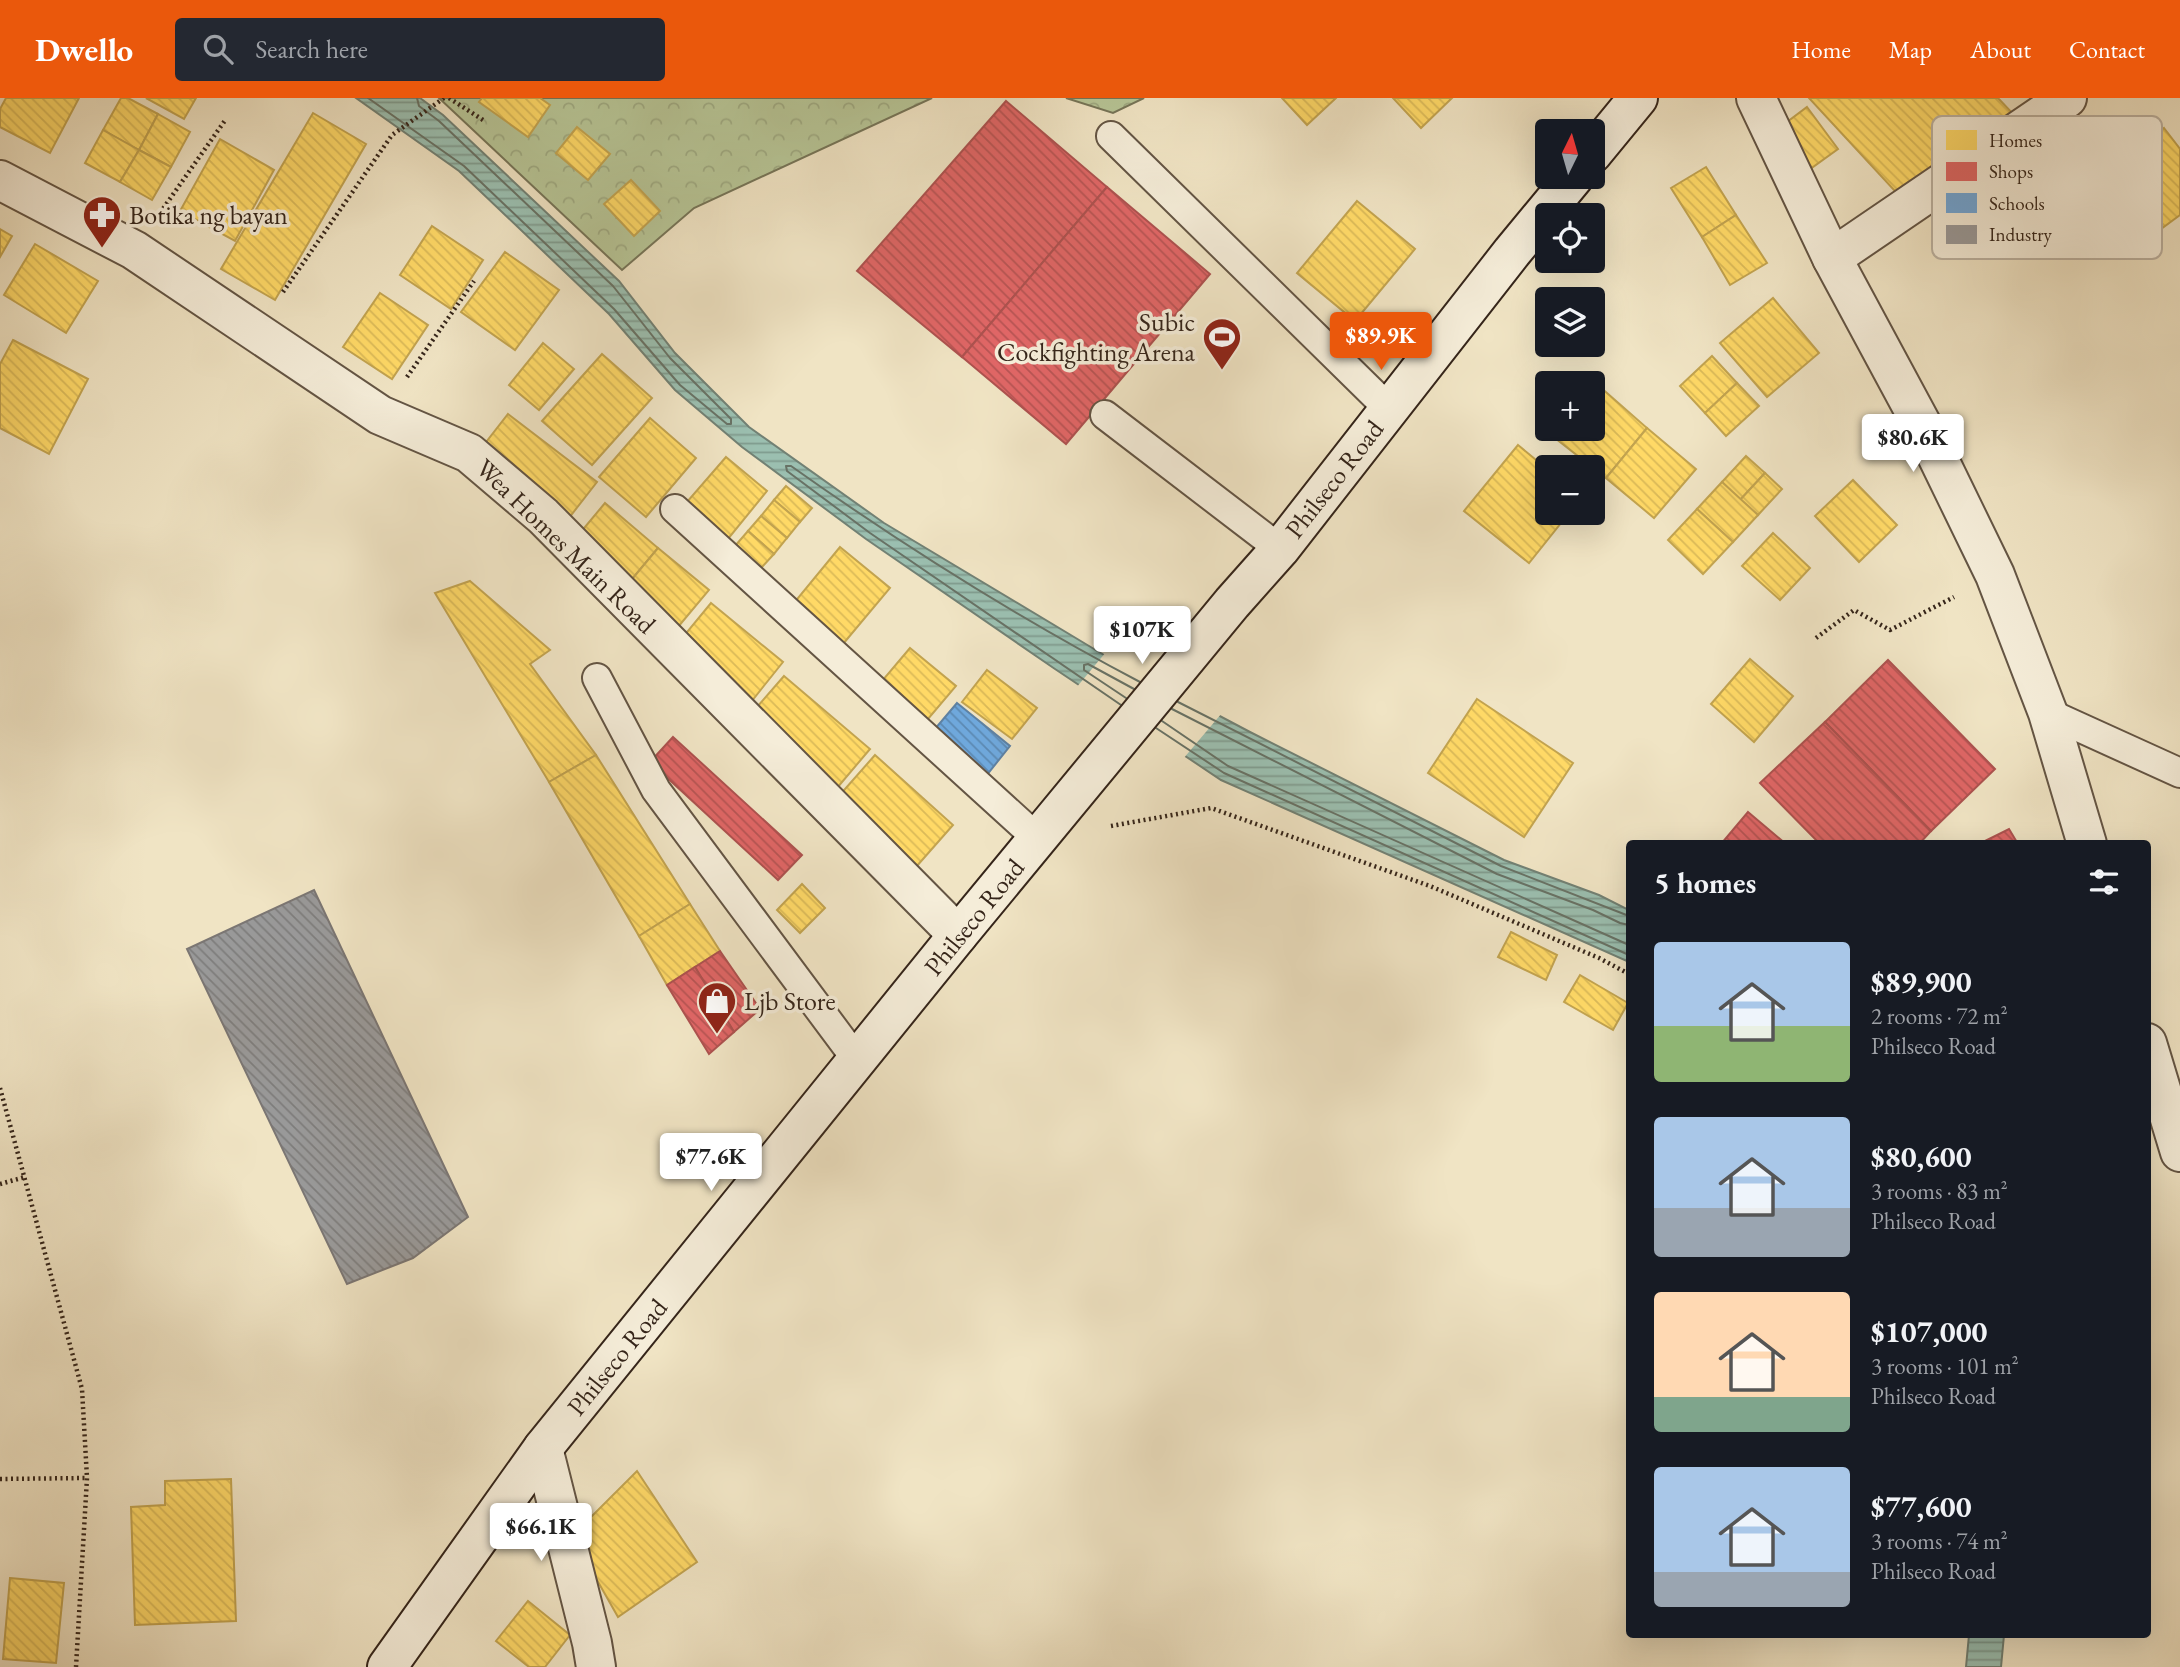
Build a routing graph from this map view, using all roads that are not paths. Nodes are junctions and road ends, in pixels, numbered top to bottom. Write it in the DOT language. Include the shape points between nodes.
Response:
graph roads {
  1 [pos="1638,98"];
  2 [pos="1756,98"];
  3 [pos="2067,98"];
  4 [pos="2041,116"];
  5 [pos="1111,136"];
  6 [pos="1605,138"];
  7 [pos="0,180"];
  8 [pos="1564,189"];
  9 [pos="1932,190"];
  10 [pos="1832,258"];
  11 [pos="1389,409"];
  12 [pos="1105,415"];
  13 [pos="675,509"];
  14 [pos="1280,549"];
  15 [pos="597,678"];
  16 [pos="2048,713"];
  17 [pos="2180,773"];
  18 [pos="1038,839"];
  19 [pos="2086,840"];
  20 [pos="958,935"];
  21 [pos="2151,1056"];
  22 [pos="857,1060"];
  23 [pos="2180,1152"];
  24 [pos="543,1448"];
  25 [pos="387,1667"];
  26 [pos="596,1667"];
  1 -- 6 [label="street"];
  2 -- 10 [label="street"];
  3 -- 4 [label="street"];
  5 -- 11 [label="lane"];
  7 -- 20 [label="street, Wea Homes Main Road" via="134,250 380,415 469,453 542,516"];
  8 -- 11 [label="street, Philseco Road"];
  9 -- 10 [label="street"];
  10 -- 16 [label="street" via="1923,427 1995,575"];
  11 -- 14 [label="street, Philseco Road"];
  12 -- 14 [label="lane"];
  13 -- 18 [label="lane"];
  14 -- 18 [label="street, Philseco Road"];
  15 -- 22 [label="lane" via="656,790"];
  16 -- 17 [label="lane"];
  16 -- 19 [label="street"];
  18 -- 20 [label="street, Philseco Road"];
  20 -- 22 [label="street, Philseco Road"];
  21 -- 23 [label="street"];
  22 -- 24 [label="street, Philseco Road"];
  24 -- 25 [label="street, Philseco Road"];
  24 -- 26 [label="street"];
}
